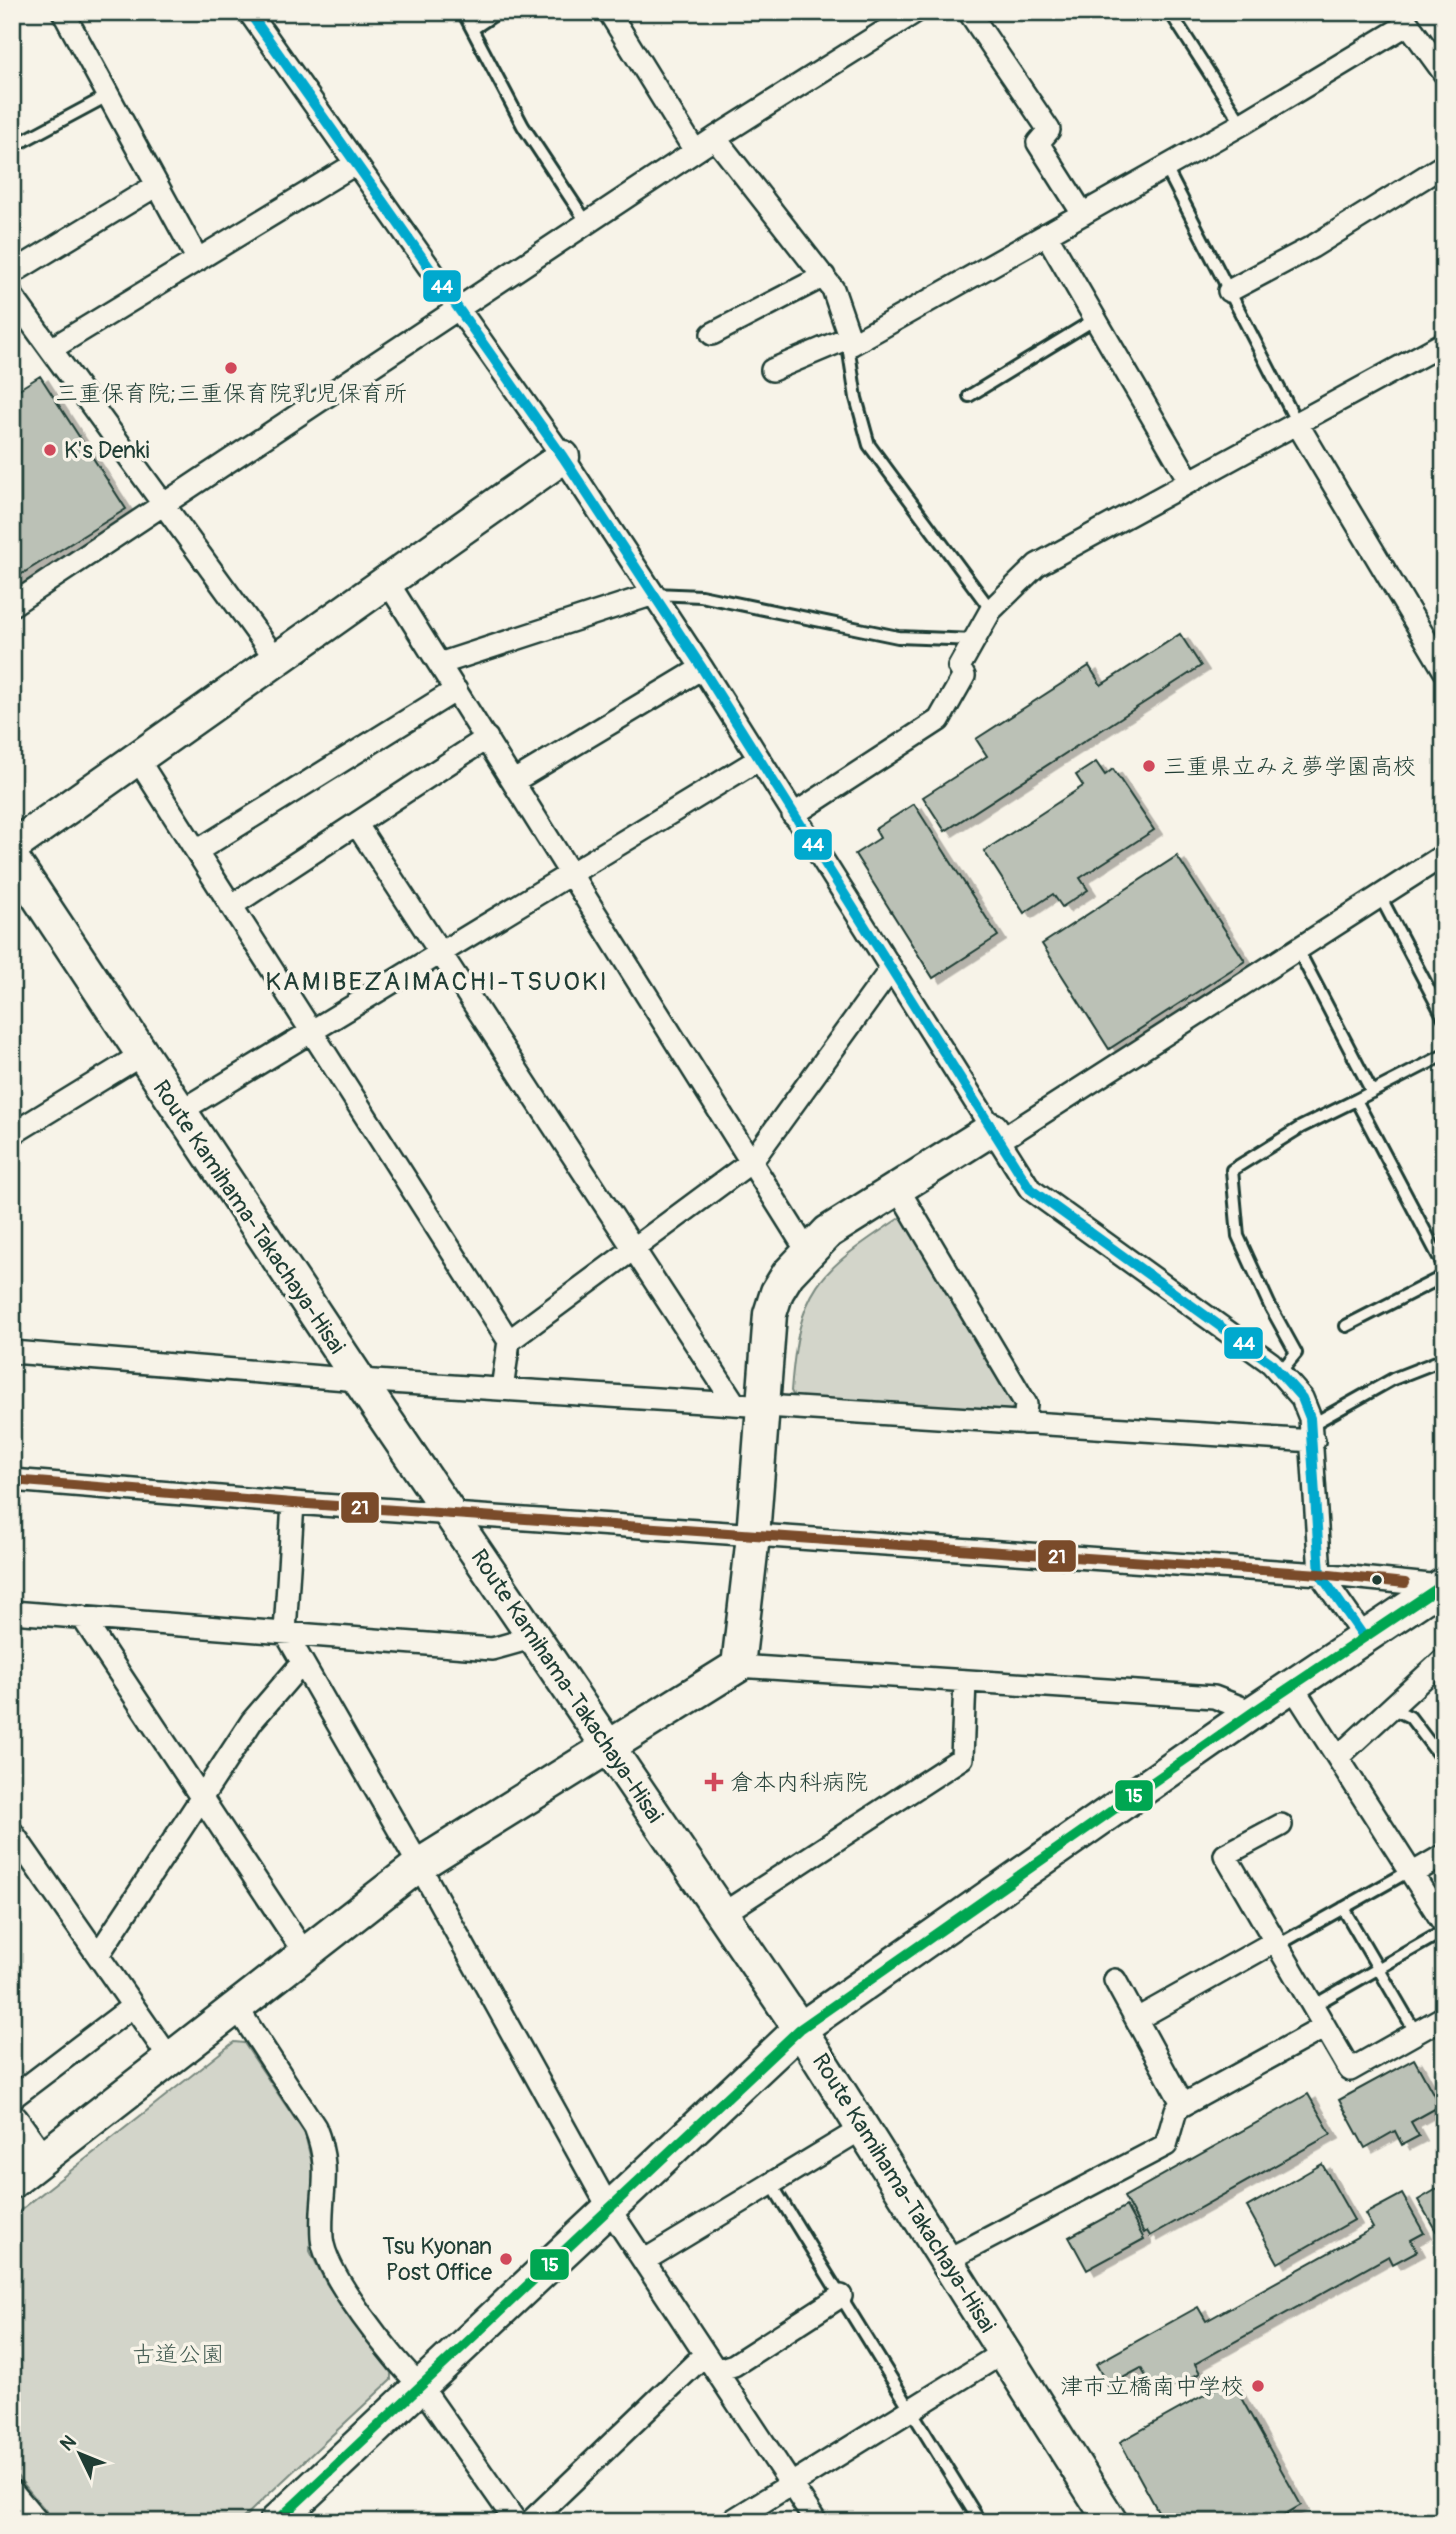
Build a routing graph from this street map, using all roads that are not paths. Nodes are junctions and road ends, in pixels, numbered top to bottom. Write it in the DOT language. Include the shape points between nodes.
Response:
graph roads {
  1 [pos="63,12"];
  2 [pos="249,12"];
  3 [pos="463,12"];
  4 [pos="498,12"];
  5 [pos="609,12"];
  6 [pos="915,12"];
  7 [pos="969,12"];
  8 [pos="1170,12"];
  9 [pos="1404,18"];
  10 [pos="474,28"];
  11 [pos="1444,73"];
  12 [pos="108,95"];
  13 [pos="1242,124"];
  14 [pos="715,138"];
  15 [pos="12,147"];
  16 [pos="695,151"];
  17 [pos="355,163"];
  18 [pos="1444,165"];
  19 [pos="1166,167"];
  20 [pos="157,185"];
  21 [pos="1083,214"];
  22 [pos="587,223"];
  23 [pos="1046,234"];
  24 [pos="198,260"];
  25 [pos="12,273"];
  26 [pos="824,276"];
  27 [pos="1229,291"];
  28 [pos="12,296"];
  29 [pos="458,308"];
  30 [pos="1097,323"];
  31 [pos="712,334"];
  32 [pos="851,341"];
  33 [pos="1444,344"];
  34 [pos="51,349"];
  35 [pos="772,370"];
  36 [pos="969,396"];
  37 [pos="1298,425"];
  38 [pos="563,457"];
  39 [pos="1190,482"];
  40 [pos="165,503"];
  41 [pos="387,581"];
  42 [pos="654,594"];
  43 [pos="12,605"];
  44 [pos="991,610"];
  45 [pos="975,640"];
  46 [pos="276,659"];
  47 [pos="439,664"];
  48 [pos="702,668"];
  49 [pos="1444,670"];
  50 [pos="456,690"];
  51 [pos="486,738"];
  52 [pos="137,758"];
  53 [pos="759,759"];
  54 [pos="514,781"];
  55 [pos="793,815"];
  56 [pos="357,825"];
  57 [pos="12,847"];
  58 [pos="197,851"];
  59 [pos="1444,855"];
  60 [pos="12,858"];
  61 [pos="572,872"];
  62 [pos="1380,896"];
  63 [pos="232,906"];
  64 [pos="1298,950"];
  65 [pos="441,952"];
  66 [pos="891,969"];
  67 [pos="1444,1018"];
  68 [pos="311,1031"];
  69 [pos="141,1055"];
  70 [pos="1444,1055"];
  71 [pos="1371,1092"];
  72 [pos="1356,1100"];
  73 [pos="178,1112"];
  74 [pos="12,1134"];
  75 [pos="995,1135"];
  76 [pos="752,1161"];
  77 [pos="897,1187"];
  78 [pos="636,1249"];
  79 [pos="807,1251"];
  80 [pos="1441,1252"];
  81 [pos="1444,1267"];
  82 [pos="1444,1276"];
  83 [pos="1346,1326"];
  84 [pos="509,1341"];
  85 [pos="12,1352"];
  86 [pos="1444,1359"];
  87 [pos="1280,1372"];
  88 [pos="359,1380"];
  89 [pos="502,1389"];
  90 [pos="749,1405"];
  91 [pos="1024,1423"];
  92 [pos="1313,1433"];
  93 [pos="12,1480"];
  94 [pos="293,1503"];
  95 [pos="451,1514"];
  96 [pos="753,1536"];
  97 [pos="1320,1574"];
  98 [pos="1442,1587"];
  99 [pos="12,1612"];
  100 [pos="82,1617"];
  101 [pos="285,1632"];
  102 [pos="535,1637"];
  103 [pos="1364,1637"];
  104 [pos="1444,1659"];
  105 [pos="302,1663"];
  106 [pos="737,1666"];
  107 [pos="965,1681"];
  108 [pos="1292,1686"];
  109 [pos="1391,1708"];
  110 [pos="1253,1712"];
  111 [pos="608,1749"];
  112 [pos="1339,1756"];
  113 [pos="1444,1762"];
  114 [pos="201,1797"];
  115 [pos="1281,1825"];
  116 [pos="12,1832"];
  117 [pos="1444,1855"];
  118 [pos="419,1865"];
  119 [pos="1412,1871"];
  120 [pos="1343,1908"];
  121 [pos="721,1915"];
  122 [pos="1444,1924"];
  123 [pos="1444,1931"];
  124 [pos="1275,1944"];
  125 [pos="304,1954"];
  126 [pos="98,1955"];
  127 [pos="1378,1969"];
  128 [pos="1115,1980"];
  129 [pos="133,2006"];
  130 [pos="236,2006"];
  131 [pos="1311,2007"];
  132 [pos="1444,2017"];
  133 [pos="1137,2019"];
  134 [pos="1323,2028"];
  135 [pos="800,2029"];
  136 [pos="1416,2033"];
  137 [pos="170,2059"];
  138 [pos="12,2098"];
  139 [pos="1183,2105"];
  140 [pos="12,2121"];
  141 [pos="863,2128"];
  142 [pos="40,2160"];
  143 [pos="12,2182"];
  144 [pos="772,2185"];
  145 [pos="610,2210"];
  146 [pos="645,2260"];
  147 [pos="947,2260"];
  148 [pos="841,2295"];
  149 [pos="1004,2351"];
  150 [pos="711,2362"];
  151 [pos="420,2385"];
  152 [pos="910,2409"];
  153 [pos="789,2483"];
  154 [pos="12,2491"];
  155 [pos="38,2522"];
  156 [pos="276,2522"];
  157 [pos="516,2522"];
  158 [pos="530,2522"];
  159 [pos="730,2522"];
  160 [pos="816,2522"];
  161 [pos="980,2522"];
  162 [pos="1111,2522"];
  1 -- 12 [label="street"];
  2 -- 17 [label="street"];
  3 -- 10 [label="lane"];
  4 -- 10 [label="lane"];
  5 -- 16 [label="street"];
  6 -- 14 [label="street"];
  7 -- 21 [label="street" via="1049,130 1038,144"];
  8 -- 13 [label="lane"];
  9 -- 11 [label="street"];
  9 -- 13 [label="street"];
  10 -- 22 [label="lane" via="523,126"];
  12 -- 15 [label="lane"];
  12 -- 20 [label="street"];
  13 -- 19 [label="street"];
  14 -- 16 [label="street"];
  14 -- 26 [label="street"];
  16 -- 22 [label="street"];
  17 -- 24 [label="street"];
  17 -- 29 [label="street"];
  18 -- 27 [label="street" via="1312,247"];
  19 -- 21 [label="street"];
  19 -- 27 [label="lane"];
  20 -- 24 [label="street"];
  20 -- 25 [label="street"];
  21 -- 23 [label="street"];
  22 -- 29 [label="street"];
  23 -- 30 [label="street"];
  23 -- 32 [label="street"];
  24 -- 34 [label="street"];
  26 -- 31 [label="street"];
  26 -- 32 [label="street"];
  27 -- 37 [label="lane"];
  28 -- 34 [label="street"];
  29 -- 38 [label="street"];
  29 -- 40 [label="street"];
  30 -- 36 [label="lane" via="1087,324"];
  30 -- 39 [label="street"];
  32 -- 35 [label="street"];
  32 -- 44 [label="lane" via="856,398 869,445"];
  33 -- 37 [label="street"];
  34 -- 40 [label="street"];
  37 -- 39 [label="street"];
  37 -- 49 [label="street"];
  38 -- 41 [label="street"];
  38 -- 42 [label="street"];
  39 -- 44 [label="street" via="1037,565"];
  40 -- 43 [label="street"];
  40 -- 46 [label="street"];
  41 -- 46 [label="street"];
  41 -- 47 [label="street"];
  42 -- 45 [label="lane" via="701,596 898,637"];
  42 -- 47 [label="street"];
  42 -- 48 [label="street"];
  44 -- 45 [label="street"];
  45 -- 55 [label="street" via="959,667 964,676 939,720"];
  46 -- 52 [label="street"];
  47 -- 50 [label="street"];
  48 -- 53 [label="street"];
  48 -- 54 [label="street"];
  50 -- 51 [label="street"];
  50 -- 58 [label="street"];
  51 -- 54 [label="street"];
  51 -- 56 [label="street"];
  52 -- 57 [label="street"];
  52 -- 58 [label="street"];
  53 -- 55 [label="street"];
  53 -- 61 [label="street"];
  54 -- 61 [label="street"];
  55 -- 66 [label="street"];
  56 -- 63 [label="street"];
  56 -- 65 [label="street"];
  58 -- 63 [label="street"];
  59 -- 62 [label="street"];
  60 -- 69 [label="street, Route Kamihama-Takachaya-Hisai"];
  61 -- 65 [label="street"];
  61 -- 76 [label="street"];
  62 -- 64 [label="street"];
  62 -- 67 [label="lane"];
  63 -- 68 [label="street"];
  64 -- 71 [label="lane"];
  64 -- 75 [label="street"];
  65 -- 68 [label="street"];
  65 -- 78 [label="street"];
  66 -- 75 [label="street"];
  66 -- 76 [label="street"];
  68 -- 73 [label="street"];
  68 -- 84 [label="street"];
  69 -- 73 [label="street, Route Kamihama-Takachaya-Hisai"];
  69 -- 74 [label="street"];
  70 -- 71 [label="lane"];
  71 -- 72 [label="lane"];
  72 -- 80 [label="lane"];
  72 -- 87 [label="lane" via="1301,1127 1232,1170 1238,1236 1296,1353"];
  73 -- 88 [label="street, Route Kamihama-Takachaya-Hisai"];
  75 -- 77 [label="street"];
  75 -- 87 [label="street" via="1030,1189 1050,1206"];
  76 -- 78 [label="street"];
  76 -- 79 [label="street"];
  77 -- 79 [label="street"];
  77 -- 91 [label="street" via="1026,1404"];
  78 -- 84 [label="street"];
  78 -- 90 [label="street"];
  79 -- 90 [label="street" via="777,1292"];
  80 -- 81 [label="lane"];
  82 -- 83 [label="lane"];
  84 -- 89 [label="street"];
  85 -- 88 [label="street"];
  86 -- 92 [label="lane" via="1393,1379"];
  87 -- 92 [label="street" via="1302,1398"];
  88 -- 89 [label="street"];
  88 -- 95 [label="street, Route Kamihama-Takachaya-Hisai"];
  89 -- 90 [label="street"];
  90 -- 91 [label="street"];
  90 -- 96 [label="street"];
  91 -- 92 [label="street"];
  92 -- 97 [label="street"];
  93 -- 94 [label="street"];
  94 -- 95 [label="street"];
  94 -- 101 [label="street"];
  95 -- 96 [label="street"];
  95 -- 102 [label="street, Route Kamihama-Takachaya-Hisai"];
  96 -- 97 [label="street"];
  96 -- 106 [label="street"];
  97 -- 98 [label="street"];
  97 -- 103 [label="street"];
  98 -- 103 [label="street"];
  99 -- 100 [label="street"];
  100 -- 101 [label="street"];
  100 -- 114 [label="street"];
  101 -- 102 [label="street" via="492,1649"];
  101 -- 105 [label="street"];
  102 -- 111 [label="street, Route Kamihama-Takachaya-Hisai"];
  103 -- 108 [label="street"];
  104 -- 109 [label="street"];
  105 -- 114 [label="street" via="252,1721"];
  105 -- 118 [label="street"];
  106 -- 107 [label="street"];
  106 -- 111 [label="street"];
  107 -- 110 [label="street" via="1214,1697"];
  107 -- 121 [label="street" via="962,1758"];
  108 -- 110 [label="street"];
  108 -- 112 [label="street"];
  109 -- 112 [label="street"];
  109 -- 113 [label="lane" via="1410,1717"];
  110 -- 135 [label="street"];
  111 -- 118 [label="street"];
  111 -- 121 [label="street, Route Kamihama-Takachaya-Hisai"];
  112 -- 119 [label="street"];
  114 -- 125 [label="street"];
  114 -- 126 [label="street"];
  115 -- 124 [label="street" via="1225,1855"];
  116 -- 126 [label="street"];
  117 -- 119 [label="street"];
  118 -- 125 [label="street"];
  118 -- 145 [label="street"];
  119 -- 120 [label="lane"];
  119 -- 122 [label="street"];
  120 -- 124 [label="lane"];
  120 -- 127 [label="lane"];
  121 -- 135 [label="street, Route Kamihama-Takachaya-Hisai"];
  123 -- 127 [label="lane"];
  124 -- 131 [label="street"];
  124 -- 133 [label="street"];
  125 -- 130 [label="street"];
  126 -- 129 [label="street"];
  127 -- 131 [label="lane"];
  127 -- 136 [label="lane"];
  128 -- 133 [label="street"];
  129 -- 137 [label="street"];
  129 -- 138 [label="street"];
  130 -- 137 [label="street"];
  130 -- 151 [label="street" via="316,2127 327,2178 321,2215 323,2243 334,2272 402,2368"];
  131 -- 134 [label="street"];
  132 -- 136 [label="street"];
  133 -- 139 [label="street"];
  134 -- 136 [label="street" via="1350,2070"];
  134 -- 139 [label="street"];
  135 -- 141 [label="street, Route Kamihama-Takachaya-Hisai"];
  135 -- 145 [label="street"];
  137 -- 142 [label="street"];
  139 -- 147 [label="street" via="1177,2110 1166,2145"];
  140 -- 142 [label="street"];
  141 -- 144 [label="street"];
  141 -- 147 [label="street, Route Kamihama-Takachaya-Hisai"];
  142 -- 143 [label="street"];
  144 -- 146 [label="street"];
  144 -- 148 [label="lane"];
  145 -- 146 [label="street"];
  145 -- 151 [label="street"];
  146 -- 150 [label="street"];
  147 -- 149 [label="street, Route Kamihama-Takachaya-Hisai"];
  148 -- 150 [label="street" via="734,2365"];
  148 -- 152 [label="lane"];
  149 -- 152 [label="street"];
  149 -- 162 [label="street, Route Kamihama-Takachaya-Hisai"];
  150 -- 153 [label="street"];
  150 -- 158 [label="street"];
  151 -- 156 [label="street"];
  151 -- 157 [label="street"];
  152 -- 153 [label="street"];
  152 -- 161 [label="lane"];
  153 -- 159 [label="street"];
  153 -- 160 [label="street"];
  154 -- 155 [label="street"];
}
